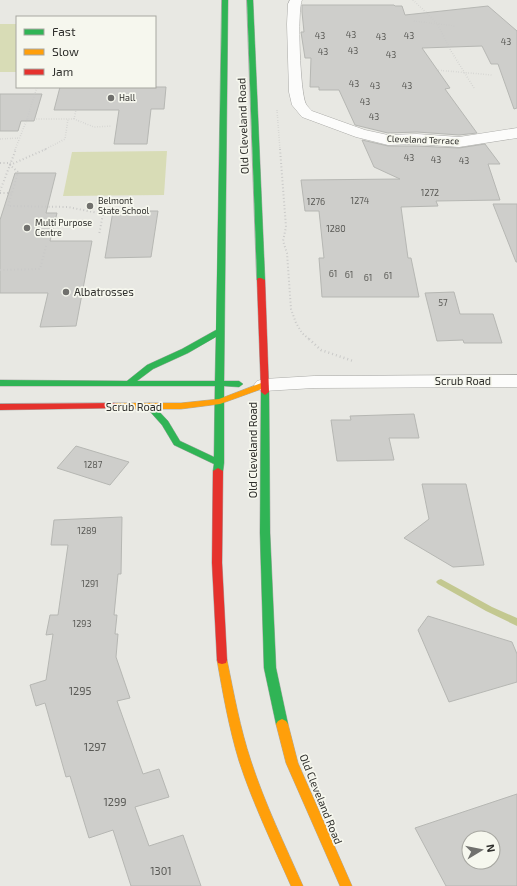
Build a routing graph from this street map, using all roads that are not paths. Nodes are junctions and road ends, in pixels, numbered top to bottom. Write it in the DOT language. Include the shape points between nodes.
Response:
graph roads {
  1 [pos="225,0"];
  2 [pos="250,0"];
  3 [pos="296,0"];
  4 [pos="517,133"];
  5 [pos="220,332"];
  6 [pos="517,381"];
  7 [pos="220,383"];
  8 [pos="0,384"];
  9 [pos="128,384"];
  10 [pos="264,385"];
  11 [pos="220,401"];
  12 [pos="149,406"];
  13 [pos="0,407"];
  14 [pos="219,463"];
  15 [pos="296,886"];
  16 [pos="346,886"];
  1 -- 5 [label="main road, Old Cleveland Road"];
  2 -- 10 [label="main road, Old Cleveland Road"];
  3 -- 4 [label="street, Cleveland Terrace" via="296,92 299,105 307,114 361,134 388,140 459,142"];
  5 -- 7 [label="main road, Old Cleveland Road"];
  5 -- 9 [label="main road" via="150,367"];
  6 -- 10 [label="street, Scrub Road" via="314,382"];
  7 -- 9 [label="main road, Scrub Road"];
  7 -- 10 [label="main road, Scrub Road"];
  7 -- 11 [label="main road, Old Cleveland Road"];
  8 -- 9 [label="main road, Scrub Road"];
  10 -- 11 [label="main road, Scrub Road"];
  10 -- 16 [label="main road, Old Cleveland Road" via="265,533 270,668 292,763 306,800"];
  11 -- 12 [label="main road, Scrub Road" via="181,406"];
  11 -- 14 [label="main road, Old Cleveland Road"];
  12 -- 13 [label="main road, Scrub Road"];
  12 -- 14 [label="main road" via="165,423 177,443"];
  14 -- 15 [label="main road, Old Cleveland Road" via="218,614 228,697 240,745 254,785"];
}
